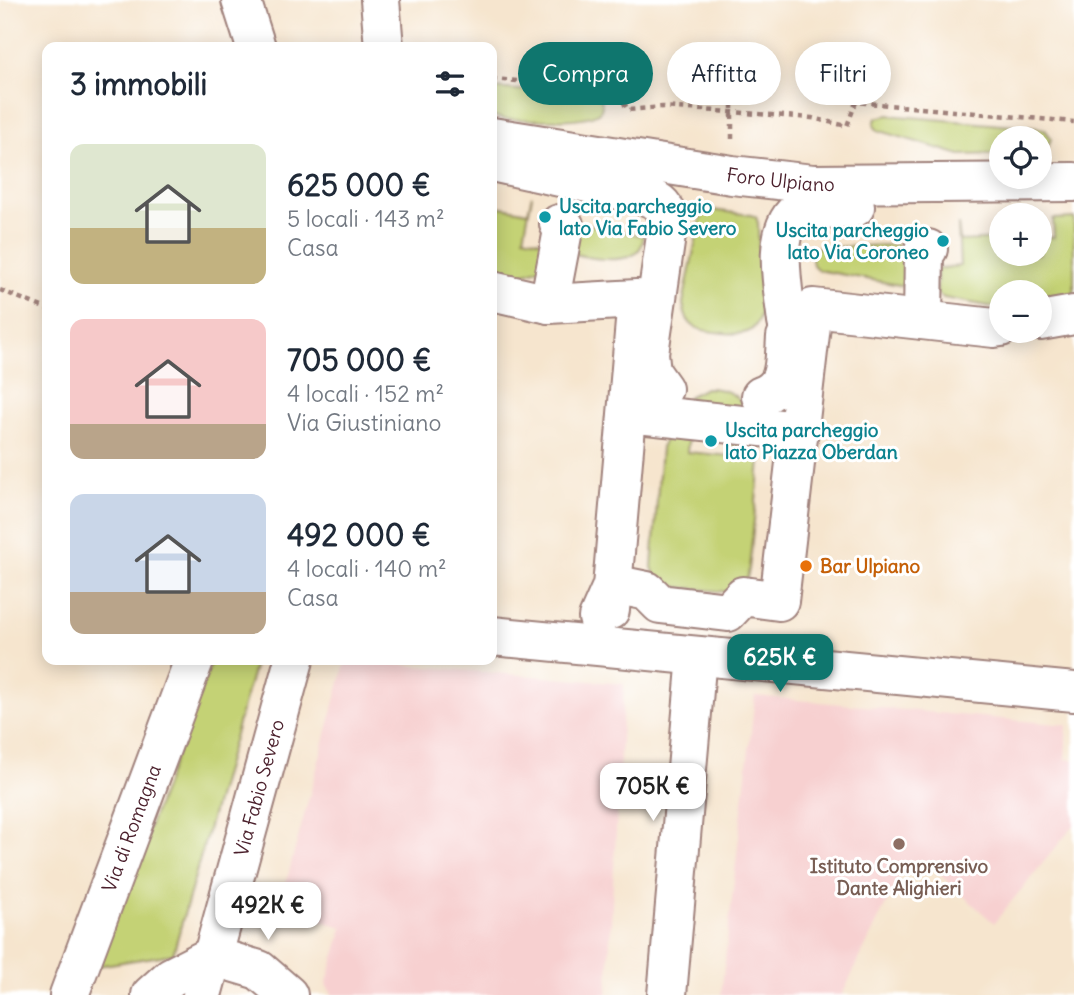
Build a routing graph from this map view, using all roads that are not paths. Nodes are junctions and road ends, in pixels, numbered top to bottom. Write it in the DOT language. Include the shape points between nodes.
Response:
graph roads {
  1 [pos="241,0"];
  2 [pos="380,0"];
  3 [pos="254,42"];
  4 [pos="384,42"];
  5 [pos="497,138"];
  6 [pos="497,163"];
  7 [pos="497,179"];
  8 [pos="1074,182"];
  9 [pos="585,183"];
  10 [pos="1074,193"];
  11 [pos="559,224"];
  12 [pos="929,249"];
  13 [pos="497,292"];
  14 [pos="549,304"];
  15 [pos="1074,315"];
  16 [pos="1052,319"];
  17 [pos="923,320"];
  18 [pos="989,327"];
  19 [pos="663,389"];
  20 [pos="761,396"];
  21 [pos="628,413"];
  22 [pos="799,431"];
  23 [pos="497,636"];
  24 [pos="698,656"];
  25 [pos="192,665"];
  26 [pos="293,665"];
  27 [pos="1074,692"];
  28 [pos="212,956"];
  29 [pos="69,995"];
  30 [pos="151,995"];
  31 [pos="202,995"];
  32 [pos="289,995"];
  33 [pos="667,995"];
  1 -- 3 [label="street"];
  2 -- 4 [label="street"];
  5 -- 8 [label="street, Foro Ulpiano" via="813,184"];
  6 -- 9 [label="street"];
  7 -- 9 [label="street" via="551,188"];
  9 -- 19 [label="street" via="654,199 667,212 649,354 651,372"];
  10 -- 20 [label="street" via="797,211 786,221 783,232 787,322 782,379"];
  11 -- 14 [label="street" via="564,225"];
  12 -- 17 [label="street" via="924,250"];
  13 -- 14 [label="street"];
  14 -- 21 [label="street" via="637,299"];
  15 -- 16 [label="street"];
  17 -- 18 [label="street"];
  17 -- 22 [label="street" via="813,308"];
  21 -- 22 [label="street"];
  21 -- 22 [label="street" via="607,607 647,592 660,604 728,612 743,596 779,601"];
  23 -- 24 [label="street"];
  24 -- 27 [label="street"];
  24 -- 33 [label="street"];
  25 -- 29 [label="street, Via di Romagna"];
  26 -- 28 [label="street, Via Fabio Severo"];
  28 -- 30 [label="street" via="171,976"];
  28 -- 31 [label="street, Via Fabio Severo"];
  28 -- 32 [label="street" via="259,970"];
}
